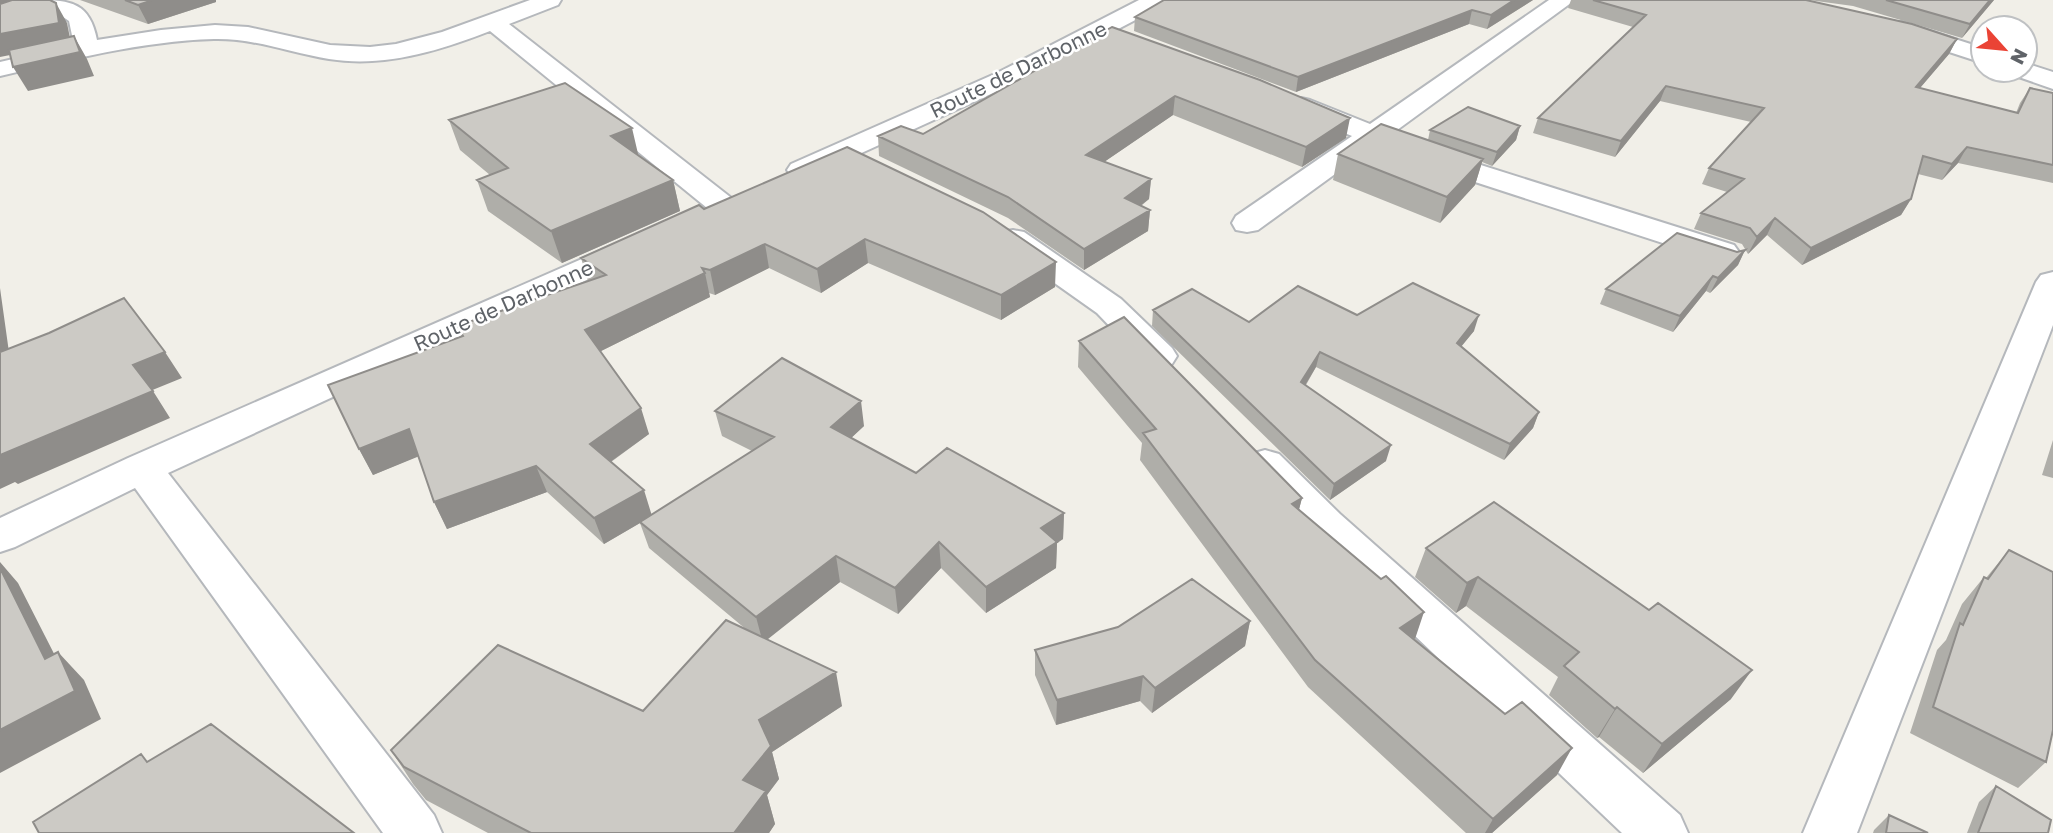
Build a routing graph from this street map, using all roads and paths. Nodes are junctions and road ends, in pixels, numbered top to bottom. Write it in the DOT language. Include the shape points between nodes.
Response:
graph roads {
  1 [pos="550,0"];
  2 [pos="1156,0"];
  3 [pos="1564,0"];
  4 [pos="43,3"];
  5 [pos="492,22"];
  6 [pos="1887,25"];
  7 [pos="86,50"];
  8 [pos="1969,51"];
  9 [pos="0,69"];
  10 [pos="1279,97"];
  11 [pos="1373,135"];
  12 [pos="843,152"];
  13 [pos="890,175"];
  14 [pos="747,195"];
  15 [pos="984,221"];
  16 [pos="1247,223"];
  17 [pos="1730,254"];
  18 [pos="2053,282"];
  19 [pos="1188,386"];
  20 [pos="1237,436"];
  21 [pos="142,468"];
  22 [pos="0,536"];
  23 [pos="415,833"];
  24 [pos="1661,833"];
  25 [pos="1830,833"];
  1 -- 5 [label="street"];
  2 -- 12 [label="street, Route de Darbonne" via="1112,34"];
  3 -- 11 [label="street"];
  4 -- 7 [label="street" via="75,13 84,23"];
  5 -- 7 [label="street" via="395,52 349,55 256,35 218,32 164,35"];
  5 -- 14 [label="street"];
  6 -- 8 [label="street"];
  7 -- 9 [label="street"];
  10 -- 11 [label="street"];
  11 -- 16 [label="street"];
  11 -- 17 [label="street" via="1439,161"];
  12 -- 13 [label="street"];
  12 -- 14 [label="street, Route de Darbonne"];
  14 -- 21 [label="street, Route de Darbonne"];
  15 -- 19 [label="street" via="1109,306"];
  18 -- 25 [label="street"];
  20 -- 24 [label="street" via="1325,525"];
  21 -- 22 [label="street, Route de Darbonne"];
  21 -- 23 [label="street"];
}
